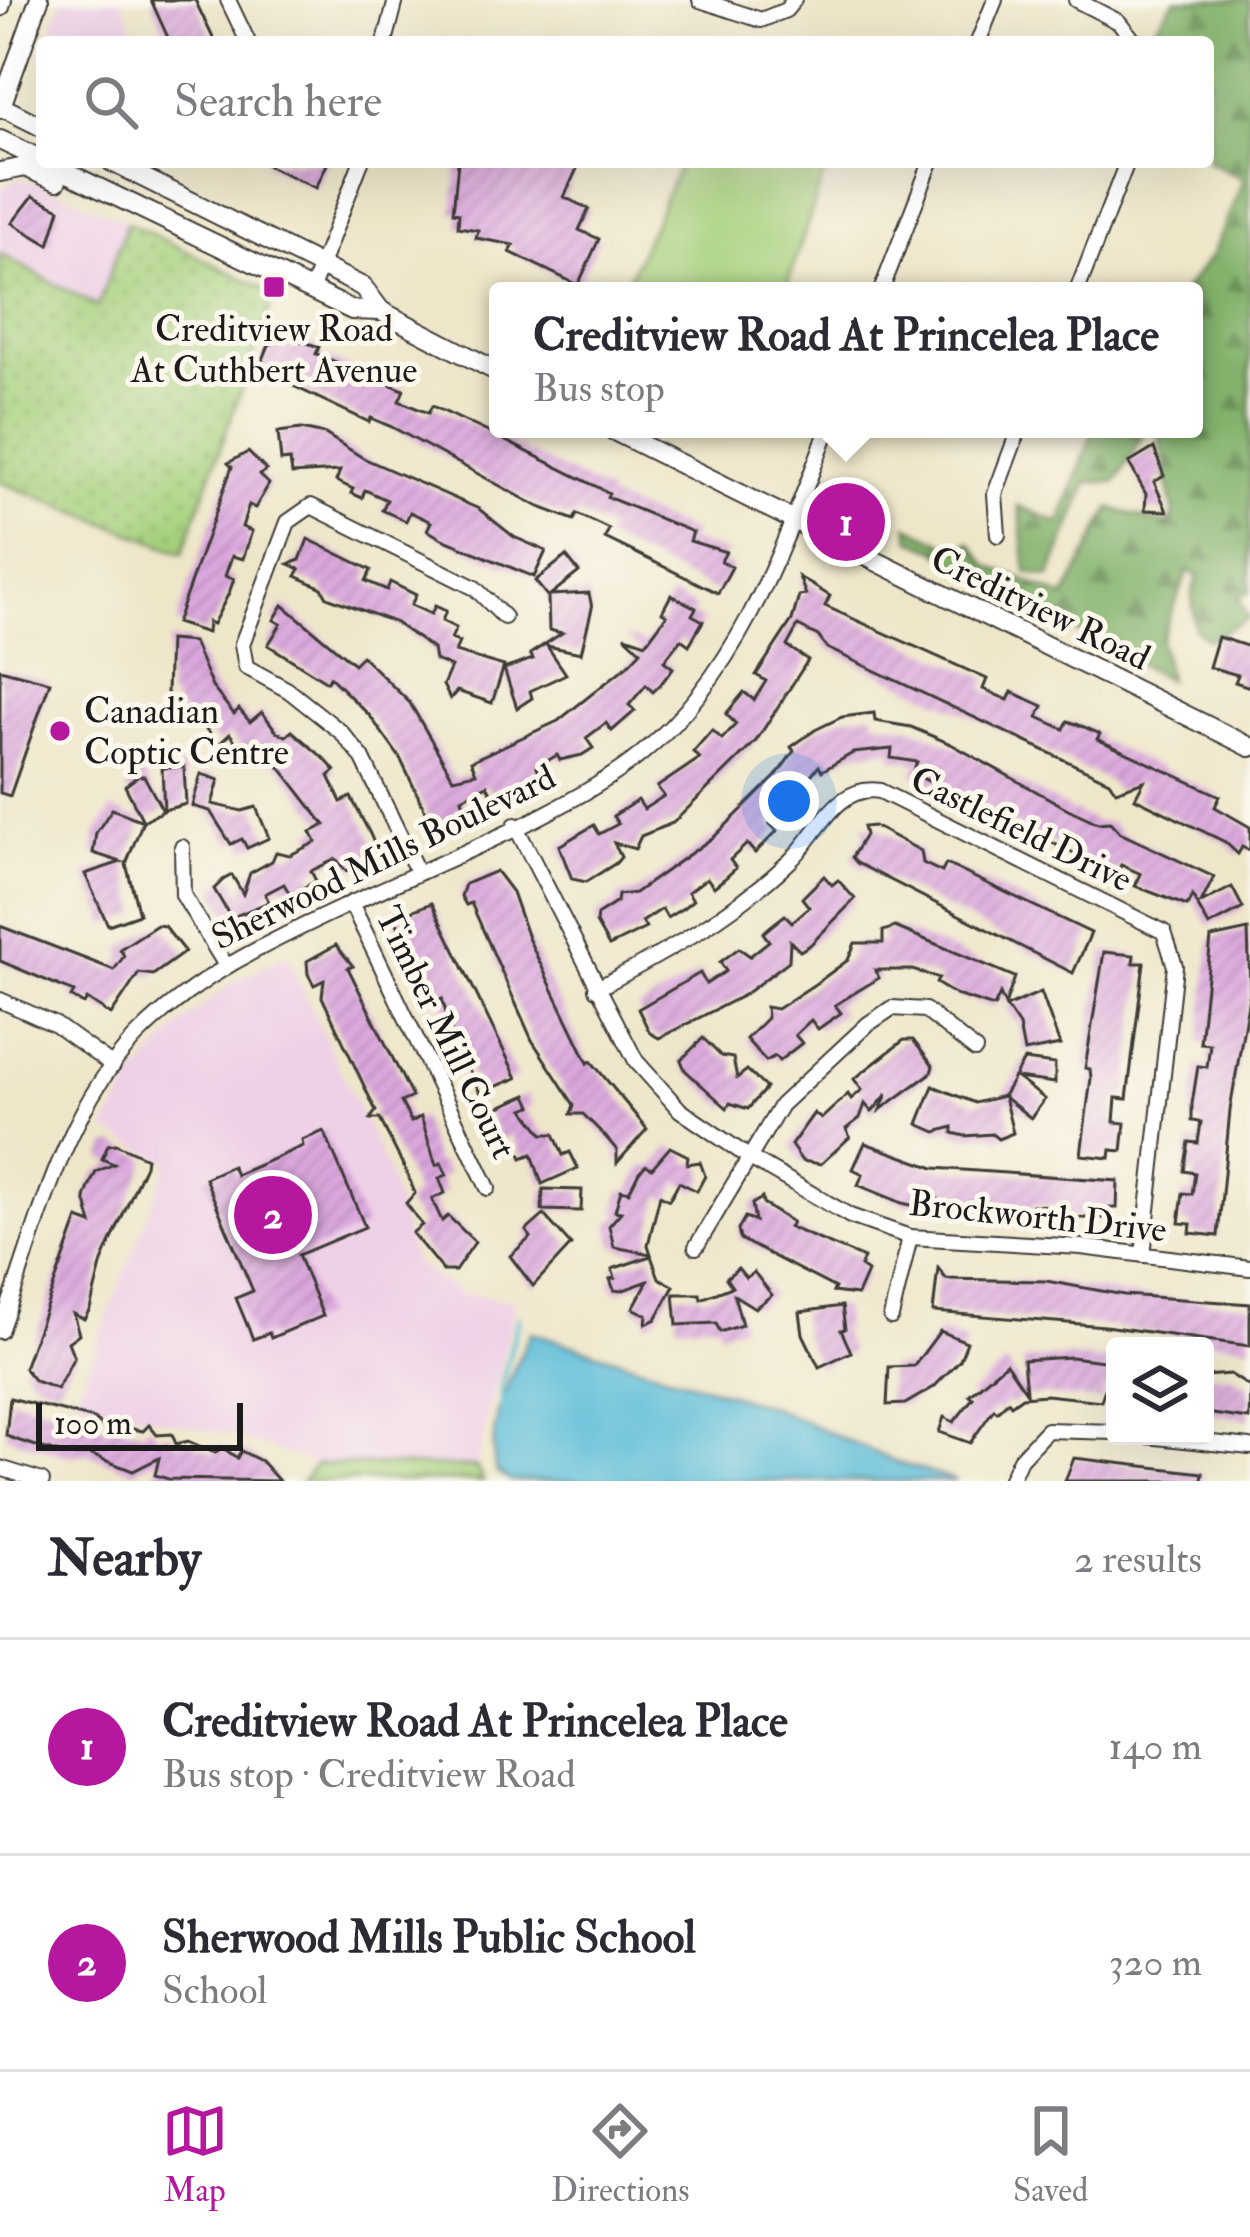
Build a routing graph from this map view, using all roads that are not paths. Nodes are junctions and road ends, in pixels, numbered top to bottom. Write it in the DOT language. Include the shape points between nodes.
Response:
graph roads {
  1 [pos="38,0"];
  2 [pos="228,0"];
  3 [pos="396,0"];
  4 [pos="700,0"];
  5 [pos="794,0"];
  6 [pos="995,0"];
  7 [pos="1076,0"];
  8 [pos="245,36"];
  9 [pos="387,36"];
  10 [pos="980,36"];
  11 [pos="1130,36"];
  12 [pos="0,107"];
  13 [pos="36,124"];
  14 [pos="0,140"];
  15 [pos="36,157"];
  16 [pos="58,168"];
  17 [pos="124,168"];
  18 [pos="359,168"];
  19 [pos="929,168"];
  20 [pos="1125,168"];
  21 [pos="0,172"];
  22 [pos="118,198"];
  23 [pos="321,268"];
  24 [pos="884,282"];
  25 [pos="1080,282"];
  26 [pos="311,290"];
  27 [pos="381,311"];
  28 [pos="489,366"];
  29 [pos="628,438"];
  30 [pos="825,438"];
  31 [pos="1016,438"];
  32 [pos="794,520"];
  33 [pos="998,536"];
  34 [pos="504,617"];
  35 [pos="1250,747"];
  36 [pos="515,824"];
  37 [pos="182,847"];
  38 [pos="417,871"];
  39 [pos="351,903"];
  40 [pos="225,964"];
  41 [pos="596,989"];
  42 [pos="0,1000"];
  43 [pos="975,1050"];
  44 [pos="113,1066"];
  45 [pos="750,1158"];
  46 [pos="488,1188"];
  47 [pos="910,1238"];
  48 [pos="696,1247"];
  49 [pos="1143,1255"];
  50 [pos="1250,1268"];
  51 [pos="891,1317"];
  52 [pos="0,1331"];
  53 [pos="1106,1432"];
  54 [pos="1214,1443"];
  55 [pos="1250,1447"];
  56 [pos="0,1468"];
  57 [pos="42,1481"];
  58 [pos="1010,1481"];
  1 -- 12 [label="main road"];
  2 -- 8 [label="street"];
  3 -- 9 [label="street"];
  4 -- 5 [label="street" via="761,20"];
  6 -- 10 [label="street"];
  7 -- 11 [label="street"];
  12 -- 13 [label="main road"];
  14 -- 15 [label="main road"];
  16 -- 22 [label="main road"];
  17 -- 23 [label="main road"];
  18 -- 23 [label="street"];
  19 -- 24 [label="street"];
  20 -- 25 [label="street"];
  21 -- 22 [label="main road" via="25,167 92,198"];
  22 -- 26 [label="main road"];
  23 -- 26 [label="street"];
  23 -- 27 [label="main road" via="364,287"];
  26 -- 27 [label="main road" via="352,310"];
  27 -- 28 [label="main road"];
  29 -- 32 [label="main road, Creditview Road"];
  30 -- 32 [label="street, Sherwood Mills Boulevard"];
  31 -- 33 [label="street" via="995,494"];
  32 -- 35 [label="main road, Creditview Road"];
  32 -- 36 [label="street, Sherwood Mills Boulevard" via="731,649 664,733 603,779"];
  34 -- 38 [label="street" via="475,587 311,506 288,522 242,644 246,667 314,708 362,758"];
  36 -- 38 [label="street, Sherwood Mills Boulevard"];
  36 -- 41 [label="street, Brockworth Drive"];
  37 -- 40 [label="street" via="183,895"];
  38 -- 39 [label="street, Sherwood Mills Boulevard"];
  39 -- 40 [label="street, Sherwood Mills Boulevard"];
  39 -- 46 [label="street, Timber Mill Court"];
  40 -- 44 [label="street, Sherwood Mills Boulevard"];
  41 -- 45 [label="street, Brockworth Drive" via="658,1087"];
  41 -- 49 [label="street, Castlefield Drive" via="734,911 793,859 842,797 866,789 901,802 1164,932 1174,965"];
  42 -- 44 [label="street" via="56,1024"];
  43 -- 45 [label="street" via="925,1010 892,1008 812,1071"];
  44 -- 52 [label="street, Sherwood Mills Boulevard" via="86,1106"];
  45 -- 47 [label="street, Brockworth Drive" via="850,1216"];
  45 -- 48 [label="street"];
  47 -- 49 [label="street, Brockworth Drive"];
  47 -- 51 [label="street"];
  49 -- 50 [label="street, Brockworth Drive"];
  53 -- 58 [label="street" via="1047,1430"];
  54 -- 55 [label="street"];
  56 -- 57 [label="street"];
}
